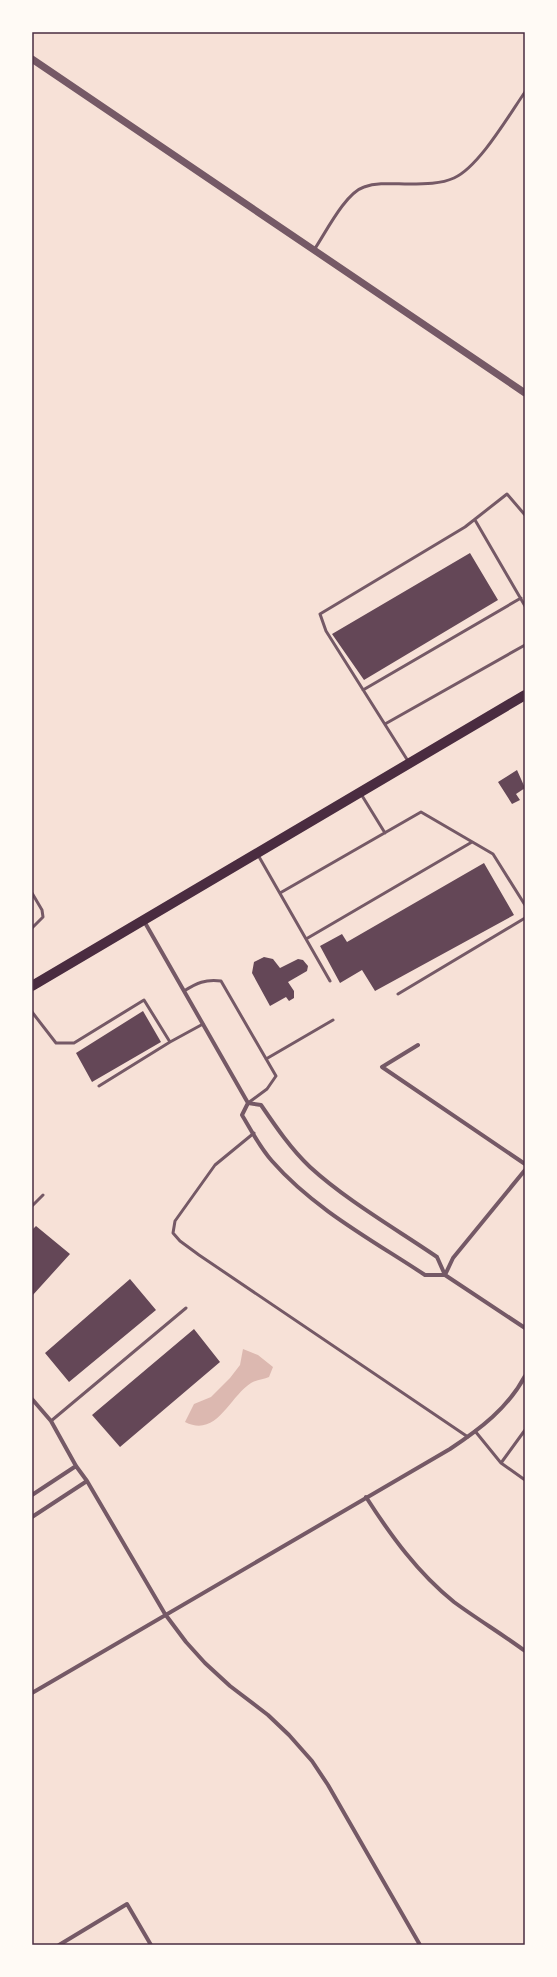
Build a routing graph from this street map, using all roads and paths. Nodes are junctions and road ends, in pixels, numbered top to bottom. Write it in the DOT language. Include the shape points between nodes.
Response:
graph roads {
  1 [pos="32,60"];
  2 [pos="525,92"];
  3 [pos="314,250"];
  4 [pos="525,393"];
  5 [pos="525,515"];
  6 [pos="474,520"];
  7 [pos="521,598"];
  8 [pos="525,606"];
  9 [pos="525,645"];
  10 [pos="363,690"];
  11 [pos="525,695"];
  12 [pos="385,724"];
  13 [pos="410,762"];
  14 [pos="360,792"];
  15 [pos="386,833"];
  16 [pos="472,842"];
  17 [pos="257,853"];
  18 [pos="32,893"];
  19 [pos="280,893"];
  20 [pos="525,906"];
  21 [pos="525,918"];
  22 [pos="144,920"];
  23 [pos="32,928"];
  24 [pos="306,939"];
  25 [pos="330,981"];
  26 [pos="32,986"];
  27 [pos="184,991"];
  28 [pos="398,994"];
  29 [pos="32,1012"];
  30 [pos="333,1020"];
  31 [pos="203,1024"];
  32 [pos="170,1042"];
  33 [pos="418,1045"];
  34 [pos="266,1059"];
  35 [pos="99,1086"];
  36 [pos="248,1103"];
  37 [pos="254,1133"];
  38 [pos="525,1164"];
  39 [pos="525,1170"];
  40 [pos="43,1194"];
  41 [pos="32,1206"];
  42 [pos="445,1275"];
  43 [pos="186,1308"];
  44 [pos="525,1328"];
  45 [pos="525,1376"];
  46 [pos="32,1399"];
  47 [pos="51,1421"];
  48 [pos="525,1430"];
  49 [pos="475,1431"];
  50 [pos="468,1437"];
  51 [pos="501,1463"];
  52 [pos="76,1466"];
  53 [pos="525,1480"];
  54 [pos="87,1481"];
  55 [pos="32,1495"];
  56 [pos="366,1497"];
  57 [pos="32,1517"];
  58 [pos="165,1614"];
  59 [pos="525,1651"];
  60 [pos="32,1693"];
  61 [pos="59,1945"];
  62 [pos="151,1945"];
  63 [pos="420,1945"];
  1 -- 3 [label="street"];
  2 -- 3 [label="lane" via="482,153 464,173 454,179 440,182 375,184 362,187 350,195"];
  3 -- 4 [label="street"];
  5 -- 6 [label="lane" via="507,494"];
  6 -- 7 [label="lane"];
  6 -- 10 [label="lane" via="320,614 326,631"];
  7 -- 8 [label="lane"];
  7 -- 10 [label="lane"];
  9 -- 12 [label="lane"];
  10 -- 12 [label="lane"];
  11 -- 13 [label="main road"];
  12 -- 13 [label="lane"];
  13 -- 14 [label="main road"];
  14 -- 15 [label="lane"];
  14 -- 17 [label="main road"];
  15 -- 16 [label="lane" via="421,812"];
  15 -- 19 [label="lane"];
  16 -- 20 [label="lane" via="494,854"];
  16 -- 24 [label="lane"];
  17 -- 19 [label="lane"];
  17 -- 22 [label="main road"];
  18 -- 23 [label="lane" via="42,910 43,917"];
  19 -- 24 [label="lane"];
  21 -- 28 [label="lane"];
  22 -- 26 [label="main road"];
  22 -- 27 [label="street"];
  24 -- 25 [label="lane"];
  27 -- 31 [label="street"];
  27 -- 34 [label="lane" via="199,982 220,982"];
  29 -- 32 [label="lane" via="56,1043 74,1043 144,1000"];
  30 -- 34 [label="lane"];
  31 -- 32 [label="lane"];
  31 -- 36 [label="street"];
  32 -- 35 [label="lane"];
  33 -- 38 [label="street" via="382,1067"];
  34 -- 36 [label="lane" via="276,1076 267,1089"];
  36 -- 37 [label="street" via="242,1115"];
  36 -- 42 [label="street" via="261,1105 286,1141 330,1184 437,1257"];
  37 -- 42 [label="street" via="270,1159 294,1185 315,1202 425,1275"];
  37 -- 50 [label="lane" via="215,1165 175,1221 173,1233 199,1255"];
  39 -- 42 [label="street" via="453,1258"];
  40 -- 41 [label="lane"];
  42 -- 44 [label="street"];
  43 -- 47 [label="lane"];
  45 -- 49 [label="street" via="516,1394"];
  46 -- 47 [label="street"];
  47 -- 52 [label="street"];
  48 -- 51 [label="lane"];
  49 -- 50 [label="street"];
  49 -- 51 [label="lane"];
  50 -- 56 [label="street"];
  51 -- 53 [label="lane"];
  52 -- 54 [label="street"];
  52 -- 55 [label="street"];
  54 -- 57 [label="street"];
  54 -- 58 [label="street"];
  56 -- 58 [label="street"];
  56 -- 59 [label="street" via="395,1541 431,1581 454,1602"];
  58 -- 60 [label="street"];
  58 -- 63 [label="street" via="205,1663 268,1715 312,1761"];
  61 -- 62 [label="street" via="127,1904"];
}
